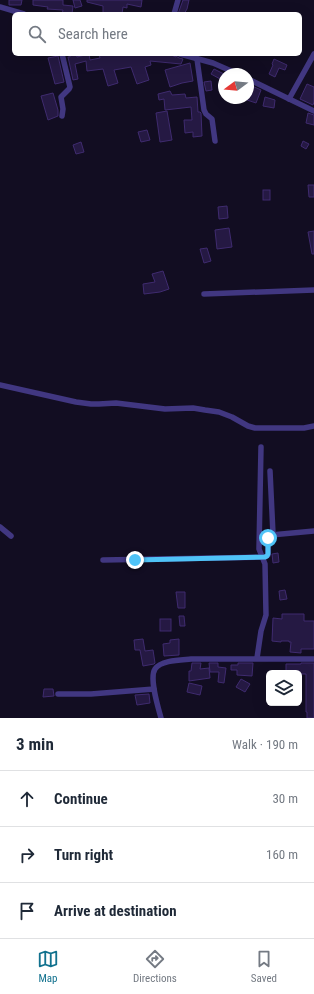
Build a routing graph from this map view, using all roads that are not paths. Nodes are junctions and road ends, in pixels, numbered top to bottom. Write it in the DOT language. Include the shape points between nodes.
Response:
graph roads {
  1 [pos="178,0"];
  2 [pos="0,7"];
  3 [pos="17,12"];
  4 [pos="175,12"];
  5 [pos="314,54"];
  6 [pos="63,56"];
  7 [pos="188,56"];
  8 [pos="197,58"];
  9 [pos="224,68"];
  10 [pos="254,82"];
  11 [pos="289,99"];
  12 [pos="314,111"];
  13 [pos="62,116"];
  14 [pos="215,141"];
  15 [pos="314,290"];
  16 [pos="204,294"];
  17 [pos="0,386"];
  18 [pos="314,426"];
  19 [pos="261,447"];
  20 [pos="270,471"];
  21 [pos="0,527"];
  22 [pos="314,531"];
  23 [pos="273,534"];
  24 [pos="11,536"];
  25 [pos="262,557"];
  26 [pos="103,560"];
  27 [pos="257,658"];
  28 [pos="314,659"];
  29 [pos="154,689"];
  30 [pos="58,694"];
  31 [pos="160,718"];
  1 -- 4 [label="street"];
  2 -- 3 [label="street"];
  5 -- 11 [label="street"];
  6 -- 13 [label="street" via="70,85 61,96"];
  7 -- 8 [label="street"];
  8 -- 9 [label="street"];
  8 -- 14 [label="street" via="204,110 213,121"];
  10 -- 11 [label="street"];
  11 -- 12 [label="street"];
  15 -- 16 [label="street"];
  17 -- 18 [label="street" via="91,404 165,409 193,408 218,412 255,428"];
  19 -- 25 [label="street" via="259,548"];
  20 -- 23 [label="street"];
  21 -- 24 [label="street"];
  22 -- 23 [label="street"];
  23 -- 25 [label="street" via="268,538 268,555"];
  25 -- 26 [label="street"];
  25 -- 27 [label="street" via="265,564 266,615"];
  27 -- 28 [label="street"];
  27 -- 29 [label="street" via="183,660 162,664 154,672"];
  29 -- 30 [label="street"];
  29 -- 31 [label="street"];
}
